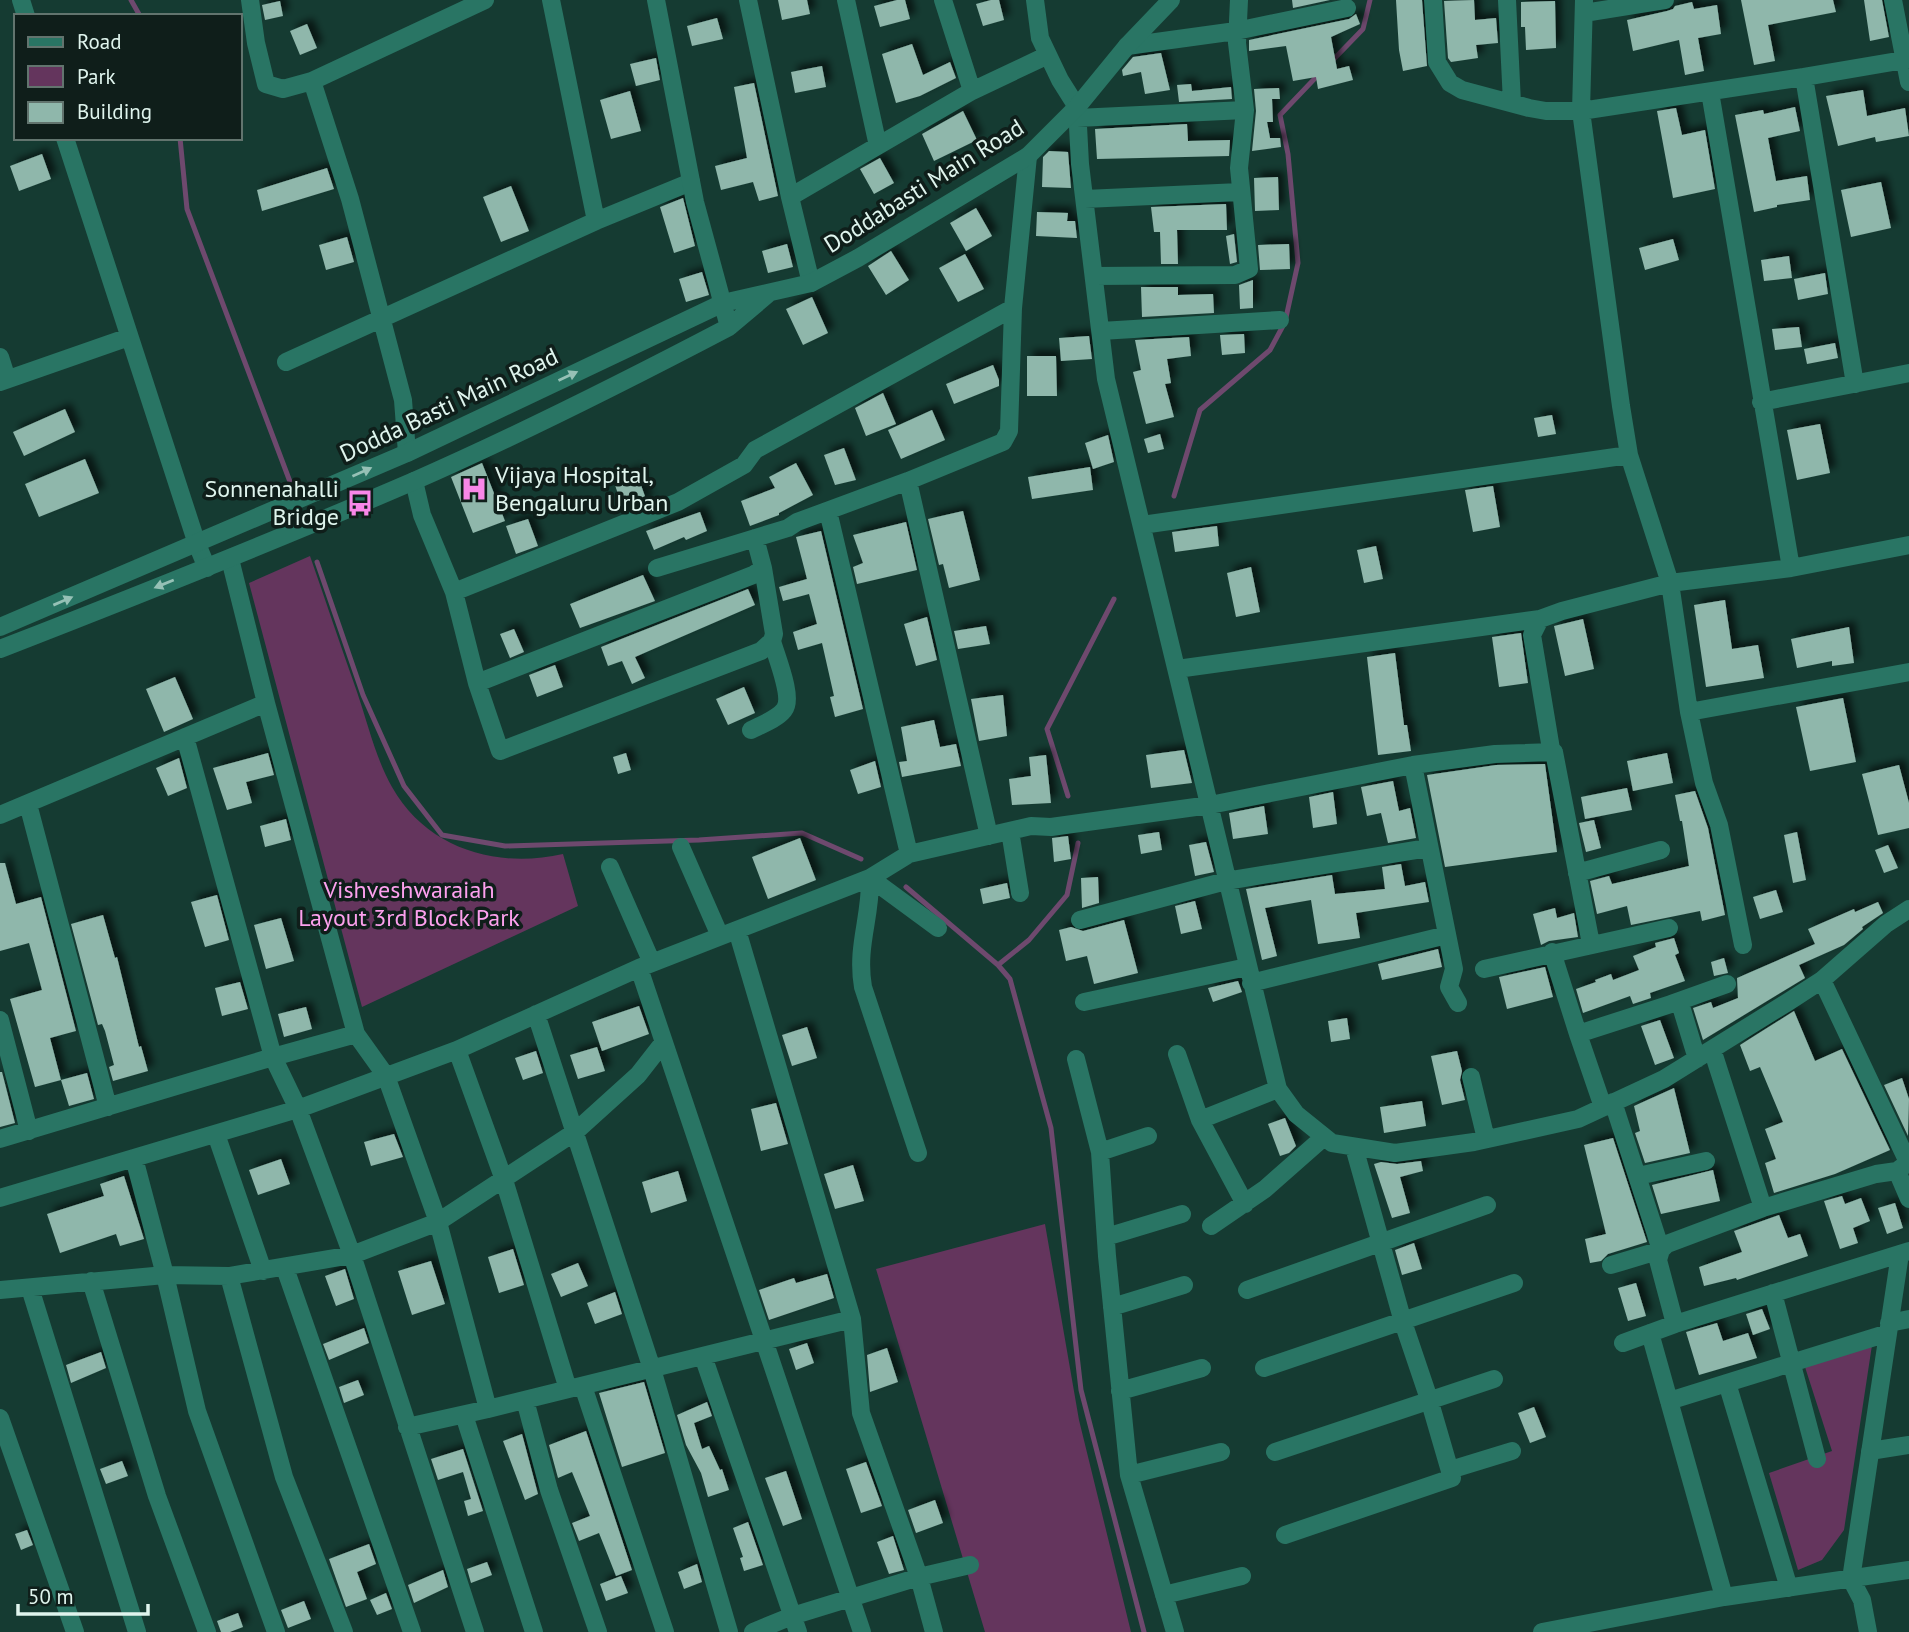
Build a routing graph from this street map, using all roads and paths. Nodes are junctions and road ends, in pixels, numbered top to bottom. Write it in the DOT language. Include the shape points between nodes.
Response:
graph roads {
  1 [pos="250,0"];
  2 [pos="485,0"];
  3 [pos="551,0"];
  4 [pos="656,0"];
  5 [pos="748,0"];
  6 [pos="846,0"];
  7 [pos="943,0"];
  8 [pos="1035,0"];
  9 [pos="1171,0"];
  10 [pos="1239,0"];
  11 [pos="1433,0"];
  12 [pos="1507,0"];
  13 [pos="1665,0"];
  14 [pos="1893,0"];
  15 [pos="1584,7"];
  16 [pos="1347,8"];
  17 [pos="1236,31"];
  18 [pos="1127,47"];
  19 [pos="1048,55"];
  20 [pos="1907,59"];
  21 [pos="1804,78"];
  22 [pos="312,81"];
  23 [pos="1909,82"];
  24 [pos="972,92"];
  25 [pos="1710,92"];
  26 [pos="1512,103"];
  27 [pos="1245,110"];
  28 [pos="1581,111"];
  29 [pos="1077,112"];
  30 [pos="66,140"];
  31 [pos="878,146"];
  32 [pos="1028,156"];
  33 [pos="691,182"];
  34 [pos="1240,192"];
  35 [pos="790,197"];
  36 [pos="1085,199"];
  37 [pos="596,221"];
  38 [pos="1094,276"];
  39 [pos="811,283"];
  40 [pos="770,292"];
  41 [pos="723,303"];
  42 [pos="1013,308"];
  43 [pos="382,319"];
  44 [pos="1280,320"];
  45 [pos="729,327"];
  46 [pos="1101,331"];
  47 [pos="129,337"];
  48 [pos="0,357"];
  49 [pos="286,362"];
  50 [pos="1909,373"];
  51 [pos="4,381"];
  52 [pos="1855,384"];
  53 [pos="1761,402"];
  54 [pos="407,453"];
  55 [pos="1629,455"];
  56 [pos="414,481"];
  57 [pos="908,481"];
  58 [pos="828,511"];
  59 [pos="1142,525"];
  60 [pos="755,538"];
  61 [pos="197,544"];
  62 [pos="1909,545"];
  63 [pos="230,559"];
  64 [pos="207,568"];
  65 [pos="657,568"];
  66 [pos="763,568"];
  67 [pos="1791,568"];
  68 [pos="1670,583"];
  69 [pos="454,592"];
  70 [pos="1540,619"];
  71 [pos="0,627"];
  72 [pos="772,641"];
  73 [pos="0,649"];
  74 [pos="1177,669"];
  75 [pos="1909,672"];
  76 [pos="477,683"];
  77 [pos="266,703"];
  78 [pos="1689,712"];
  79 [pos="751,730"];
  80 [pos="185,737"];
  81 [pos="1554,752"];
  82 [pos="1413,765"];
  83 [pos="28,804"];
  84 [pos="1210,806"];
  85 [pos="0,815"];
  86 [pos="1010,831"];
  87 [pos="989,836"];
  88 [pos="681,848"];
  89 [pos="1429,848"];
  90 [pos="1661,850"];
  91 [pos="909,854"];
  92 [pos="610,867"];
  93 [pos="1577,873"];
  94 [pos="870,878"];
  95 [pos="1226,881"];
  96 [pos="1020,893"];
  97 [pos="1909,909"];
  98 [pos="1080,920"];
  99 [pos="937,928"];
  100 [pos="1669,928"];
  101 [pos="729,933"];
  102 [pos="1447,935"];
  103 [pos="1591,944"];
  104 [pos="1743,945"];
  105 [pos="1552,953"];
  106 [pos="645,966"];
  107 [pos="1484,969"];
  108 [pos="1249,975"];
  109 [pos="1822,980"];
  110 [pos="1727,984"];
  111 [pos="1084,1002"];
  112 [pos="1458,1003"];
  113 [pos="1671,1004"];
  114 [pos="537,1014"];
  115 [pos="0,1020"];
  116 [pos="356,1034"];
  117 [pos="1578,1034"];
  118 [pos="663,1043"];
  119 [pos="457,1050"];
  120 [pos="1177,1054"];
  121 [pos="1704,1054"];
  122 [pos="273,1057"];
  123 [pos="1076,1059"];
  124 [pos="387,1076"];
  125 [pos="1471,1077"];
  126 [pos="1278,1089"];
  127 [pos="1608,1104"];
  128 [pos="108,1107"];
  129 [pos="298,1109"];
  130 [pos="1200,1120"];
  131 [pos="29,1131"];
  132 [pos="575,1132"];
  133 [pos="216,1134"];
  134 [pos="1148,1136"];
  135 [pos="1324,1137"];
  136 [pos="0,1139"];
  137 [pos="1486,1139"];
  138 [pos="1354,1147"];
  139 [pos="1100,1152"];
  140 [pos="918,1153"];
  141 [pos="134,1158"];
  142 [pos="1706,1161"];
  143 [pos="1897,1171"];
  144 [pos="1638,1177"];
  145 [pos="504,1180"];
  146 [pos="0,1198"];
  147 [pos="1909,1199"];
  148 [pos="1245,1204"];
  149 [pos="1487,1205"];
  150 [pos="1763,1208"];
  151 [pos="1182,1214"];
  152 [pos="438,1222"];
  153 [pos="1211,1226"];
  154 [pos="1106,1237"];
  155 [pos="1381,1243"];
  156 [pos="1661,1250"];
  157 [pos="1905,1253"];
  158 [pos="352,1255"];
  159 [pos="1611,1265"];
  160 [pos="285,1268"];
  161 [pos="263,1271"];
  162 [pos="165,1275"];
  163 [pos="229,1276"];
  164 [pos="91,1281"];
  165 [pos="1514,1283"];
  166 [pos="1184,1285"];
  167 [pos="30,1289"];
  168 [pos="0,1290"];
  169 [pos="1247,1290"];
  170 [pos="1773,1293"];
  171 [pos="1112,1307"];
  172 [pos="1909,1318"];
  173 [pos="852,1319"];
  174 [pos="1403,1322"];
  175 [pos="1675,1324"];
  176 [pos="1889,1328"];
  177 [pos="1650,1333"];
  178 [pos="764,1341"];
  179 [pos="1623,1343"];
  180 [pos="703,1356"];
  181 [pos="1791,1363"];
  182 [pos="1264,1367"];
  183 [pos="1202,1368"];
  184 [pos="652,1369"];
  185 [pos="1494,1379"];
  186 [pos="1727,1383"];
  187 [pos="575,1387"];
  188 [pos="1121,1391"];
  189 [pos="1429,1399"];
  190 [pos="525,1400"];
  191 [pos="1669,1401"];
  192 [pos="488,1409"];
  193 [pos="464,1415"];
  194 [pos="0,1418"];
  195 [pos="407,1427"];
  196 [pos="1909,1445"];
  197 [pos="1512,1451"];
  198 [pos="1870,1451"];
  199 [pos="1222,1452"];
  200 [pos="1275,1452"];
  201 [pos="1817,1460"];
  202 [pos="1450,1470"];
  203 [pos="1129,1475"];
  204 [pos="1284,1535"];
  205 [pos="970,1565"];
  206 [pos="1909,1570"];
  207 [pos="1242,1576"];
  208 [pos="919,1577"];
  209 [pos="1851,1579"];
  210 [pos="1789,1588"];
  211 [pos="1164,1595"];
  212 [pos="1724,1597"];
  213 [pos="852,1598"];
  214 [pos="795,1624"];
  215 [pos="75,1632"];
  216 [pos="137,1632"];
  217 [pos="207,1632"];
  218 [pos="276,1632"];
  219 [pos="344,1632"];
  220 [pos="412,1632"];
  221 [pos="475,1632"];
  222 [pos="534,1632"];
  223 [pos="598,1632"];
  224 [pos="665,1632"];
  225 [pos="729,1632"];
  226 [pos="753,1632"];
  227 [pos="862,1632"];
  228 [pos="933,1632"];
  229 [pos="1175,1632"];
  230 [pos="1542,1632"];
  231 [pos="1868,1632"];
  1 -- 22 [label="street" via="266,84 283,89"];
  2 -- 22 [label="street"];
  3 -- 37 [label="street"];
  4 -- 33 [label="street"];
  5 -- 35 [label="street"];
  6 -- 31 [label="street"];
  7 -- 24 [label="street"];
  8 -- 19 [label="street" via="1040,38"];
  9 -- 18 [label="street, Doddabasti Main Road"];
  10 -- 17 [label="street"];
  11 -- 26 [label="street" via="1437,62 1442,73 1462,90"];
  12 -- 26 [label="street"];
  13 -- 15 [label="street"];
  14 -- 20 [label="street"];
  15 -- 28 [label="street"];
  16 -- 17 [label="street"];
  17 -- 18 [label="street"];
  17 -- 27 [label="street"];
  18 -- 29 [label="street, Doddabasti Main Road"];
  19 -- 24 [label="street"];
  19 -- 29 [label="street"];
  20 -- 21 [label="street"];
  20 -- 23 [label="street"];
  21 -- 25 [label="street"];
  21 -- 52 [label="street"];
  22 -- 43 [label="street"];
  24 -- 31 [label="street"];
  25 -- 28 [label="street"];
  25 -- 53 [label="street"];
  26 -- 28 [label="street" via="1546,111"];
  27 -- 29 [label="street"];
  27 -- 34 [label="street"];
  28 -- 55 [label="street"];
  29 -- 32 [label="street, Doddabasti Main Road"];
  29 -- 36 [label="street"];
  30 -- 47 [label="street"];
  31 -- 35 [label="street"];
  32 -- 39 [label="street, Doddabasti Main Road"];
  32 -- 42 [label="street"];
  33 -- 37 [label="street"];
  33 -- 41 [label="street"];
  34 -- 36 [label="street"];
  34 -- 38 [label="street" via="1249,269 1245,272"];
  35 -- 39 [label="street"];
  36 -- 38 [label="street"];
  37 -- 43 [label="street"];
  38 -- 46 [label="street"];
  39 -- 40 [label="street, Doddabasti Main Road"];
  40 -- 41 [label="street, Dodda Basti Main Road"];
  40 -- 45 [label="street"];
  41 -- 45 [label="street"];
  54 -- 41 [label="street, Dodda Basti Main Road, one-way"];
  42 -- 57 [label="street" via="1009,431 1003,442"];
  42 -- 69 [label="street" via="755,450 744,465 678,502"];
  43 -- 49 [label="street"];
  43 -- 54 [label="street" via="403,400"];
  44 -- 46 [label="street"];
  45 -- 56 [label="street"];
  46 -- 59 [label="street" via="1106,379"];
  47 -- 51 [label="street"];
  47 -- 61 [label="street"];
  48 -- 51 [label="street"];
  50 -- 52 [label="street"];
  52 -- 53 [label="street"];
  53 -- 67 [label="street"];
  61 -- 54 [label="street, Dodda Basti Main Road, one-way"];
  55 -- 59 [label="street"];
  55 -- 68 [label="street"];
  56 -- 63 [label="street"];
  56 -- 69 [label="street" via="422,515"];
  57 -- 58 [label="street"];
  57 -- 87 [label="street"];
  58 -- 60 [label="street"];
  58 -- 91 [label="street"];
  59 -- 74 [label="street"];
  60 -- 65 [label="street"];
  60 -- 66 [label="street"];
  61 -- 64 [label="street"];
  71 -- 61 [label="street, Dodda Basti Main Road, one-way"];
  62 -- 67 [label="street"];
  63 -- 64 [label="street"];
  63 -- 77 [label="street"];
  64 -- 73 [label="street, one-way"];
  66 -- 72 [label="street"];
  66 -- 76 [label="street"];
  67 -- 68 [label="street"];
  68 -- 70 [label="street"];
  68 -- 78 [label="street"];
  69 -- 76 [label="street"];
  70 -- 74 [label="street"];
  70 -- 81 [label="street" via="1532,635"];
  72 -- 76 [label="street" via="761,651 500,751"];
  72 -- 79 [label="street" via="789,698 782,712"];
  74 -- 84 [label="street"];
  75 -- 78 [label="street"];
  77 -- 80 [label="street"];
  77 -- 116 [label="street"];
  78 -- 104 [label="street" via="1704,783 1719,825"];
  80 -- 83 [label="street"];
  80 -- 122 [label="street"];
  81 -- 82 [label="street"];
  81 -- 93 [label="street"];
  82 -- 84 [label="street"];
  82 -- 89 [label="street"];
  83 -- 85 [label="street"];
  83 -- 128 [label="street"];
  84 -- 86 [label="street"];
  84 -- 95 [label="street"];
  86 -- 87 [label="street"];
  86 -- 96 [label="street"];
  87 -- 91 [label="street"];
  88 -- 101 [label="street"];
  89 -- 95 [label="street"];
  89 -- 102 [label="street"];
  90 -- 93 [label="street"];
  91 -- 94 [label="street"];
  92 -- 106 [label="street"];
  93 -- 103 [label="street"];
  94 -- 99 [label="street"];
  94 -- 101 [label="street"];
  94 -- 140 [label="street" via="861,978"];
  95 -- 98 [label="street"];
  95 -- 108 [label="street"];
  97 -- 109 [label="street"];
  100 -- 103 [label="street"];
  101 -- 106 [label="street"];
  101 -- 173 [label="street"];
  102 -- 108 [label="street"];
  102 -- 112 [label="street" via="1454,969 1450,987"];
  103 -- 105 [label="street"];
  105 -- 107 [label="street"];
  105 -- 117 [label="street"];
  106 -- 114 [label="street"];
  106 -- 118 [label="street"];
  108 -- 111 [label="street"];
  108 -- 126 [label="street"];
  109 -- 121 [label="street"];
  109 -- 143 [label="street" via="1906,1158"];
  110 -- 113 [label="street"];
  113 -- 117 [label="street"];
  113 -- 121 [label="street" via="1680,1003"];
  114 -- 119 [label="street"];
  114 -- 132 [label="street"];
  115 -- 131 [label="street"];
  116 -- 122 [label="street"];
  116 -- 124 [label="street"];
  117 -- 127 [label="street"];
  118 -- 132 [label="street" via="638,1075"];
  118 -- 178 [label="street"];
  119 -- 124 [label="street"];
  119 -- 145 [label="street"];
  120 -- 130 [label="street"];
  121 -- 127 [label="street" via="1664,1079"];
  121 -- 150 [label="street"];
  122 -- 128 [label="street"];
  122 -- 129 [label="street"];
  123 -- 139 [label="street"];
  124 -- 129 [label="street"];
  124 -- 152 [label="street"];
  125 -- 137 [label="street"];
  126 -- 130 [label="street"];
  126 -- 135 [label="street" via="1296,1114"];
  127 -- 137 [label="street" via="1578,1119"];
  127 -- 144 [label="street"];
  128 -- 131 [label="street"];
  129 -- 133 [label="street"];
  129 -- 158 [label="street"];
  130 -- 148 [label="street"];
  131 -- 136 [label="street"];
  132 -- 145 [label="street"];
  132 -- 184 [label="street"];
  133 -- 141 [label="street"];
  133 -- 161 [label="street"];
  134 -- 139 [label="street"];
  135 -- 138 [label="street"];
  135 -- 148 [label="street"];
  137 -- 138 [label="street" via="1395,1153"];
  138 -- 155 [label="street"];
  139 -- 154 [label="street"];
  141 -- 146 [label="street"];
  141 -- 162 [label="street"];
  142 -- 144 [label="street"];
  143 -- 147 [label="street"];
  143 -- 150 [label="street"];
  144 -- 156 [label="street"];
  145 -- 152 [label="street"];
  145 -- 187 [label="street"];
  148 -- 153 [label="street"];
  149 -- 155 [label="street"];
  150 -- 156 [label="street"];
  151 -- 154 [label="street"];
  152 -- 158 [label="street"];
  152 -- 192 [label="street"];
  154 -- 171 [label="street"];
  155 -- 169 [label="street"];
  155 -- 174 [label="street"];
  156 -- 159 [label="street"];
  156 -- 175 [label="street" via="1658,1260"];
  157 -- 170 [label="street"];
  157 -- 176 [label="street"];
  158 -- 160 [label="street"];
  158 -- 195 [label="street"];
  160 -- 161 [label="street"];
  160 -- 220 [label="street"];
  161 -- 163 [label="street"];
  162 -- 163 [label="street"];
  162 -- 164 [label="street"];
  162 -- 218 [label="street" via="197,1411"];
  163 -- 219 [label="street" via="284,1477"];
  164 -- 167 [label="street"];
  164 -- 217 [label="street" via="157,1496"];
  165 -- 174 [label="street"];
  166 -- 171 [label="street"];
  167 -- 168 [label="street"];
  167 -- 216 [label="street"];
  170 -- 175 [label="street"];
  170 -- 181 [label="street"];
  171 -- 188 [label="street"];
  172 -- 176 [label="street"];
  173 -- 178 [label="street"];
  173 -- 208 [label="street" via="861,1413"];
  174 -- 182 [label="street"];
  174 -- 189 [label="street"];
  175 -- 177 [label="street"];
  176 -- 181 [label="street"];
  176 -- 198 [label="street"];
  177 -- 179 [label="street"];
  177 -- 191 [label="street"];
  178 -- 180 [label="street"];
  178 -- 213 [label="street"];
  180 -- 184 [label="street"];
  180 -- 214 [label="street"];
  181 -- 186 [label="street"];
  181 -- 201 [label="street"];
  183 -- 188 [label="street"];
  184 -- 187 [label="street"];
  184 -- 225 [label="street"];
  185 -- 189 [label="street"];
  186 -- 191 [label="street"];
  186 -- 210 [label="street"];
  187 -- 190 [label="street"];
  187 -- 224 [label="street"];
  188 -- 203 [label="street"];
  189 -- 200 [label="street"];
  189 -- 202 [label="street"];
  190 -- 192 [label="street"];
  190 -- 223 [label="street" via="549,1490"];
  191 -- 212 [label="street"];
  192 -- 193 [label="street"];
  193 -- 195 [label="street"];
  193 -- 222 [label="street"];
  194 -- 215 [label="street"];
  195 -- 221 [label="street"];
  196 -- 198 [label="street"];
  197 -- 202 [label="street"];
  198 -- 209 [label="street"];
  199 -- 203 [label="street"];
  202 -- 204 [label="street" via="1452,1478"];
  203 -- 211 [label="street"];
  205 -- 208 [label="street"];
  206 -- 209 [label="street"];
  207 -- 211 [label="street"];
  208 -- 213 [label="street"];
  208 -- 228 [label="street"];
  209 -- 210 [label="street"];
  209 -- 231 [label="street" via="1862,1600"];
  210 -- 212 [label="street"];
  211 -- 229 [label="street"];
  212 -- 230 [label="street"];
  213 -- 214 [label="street"];
  213 -- 227 [label="street"];
  214 -- 226 [label="street"];
}
